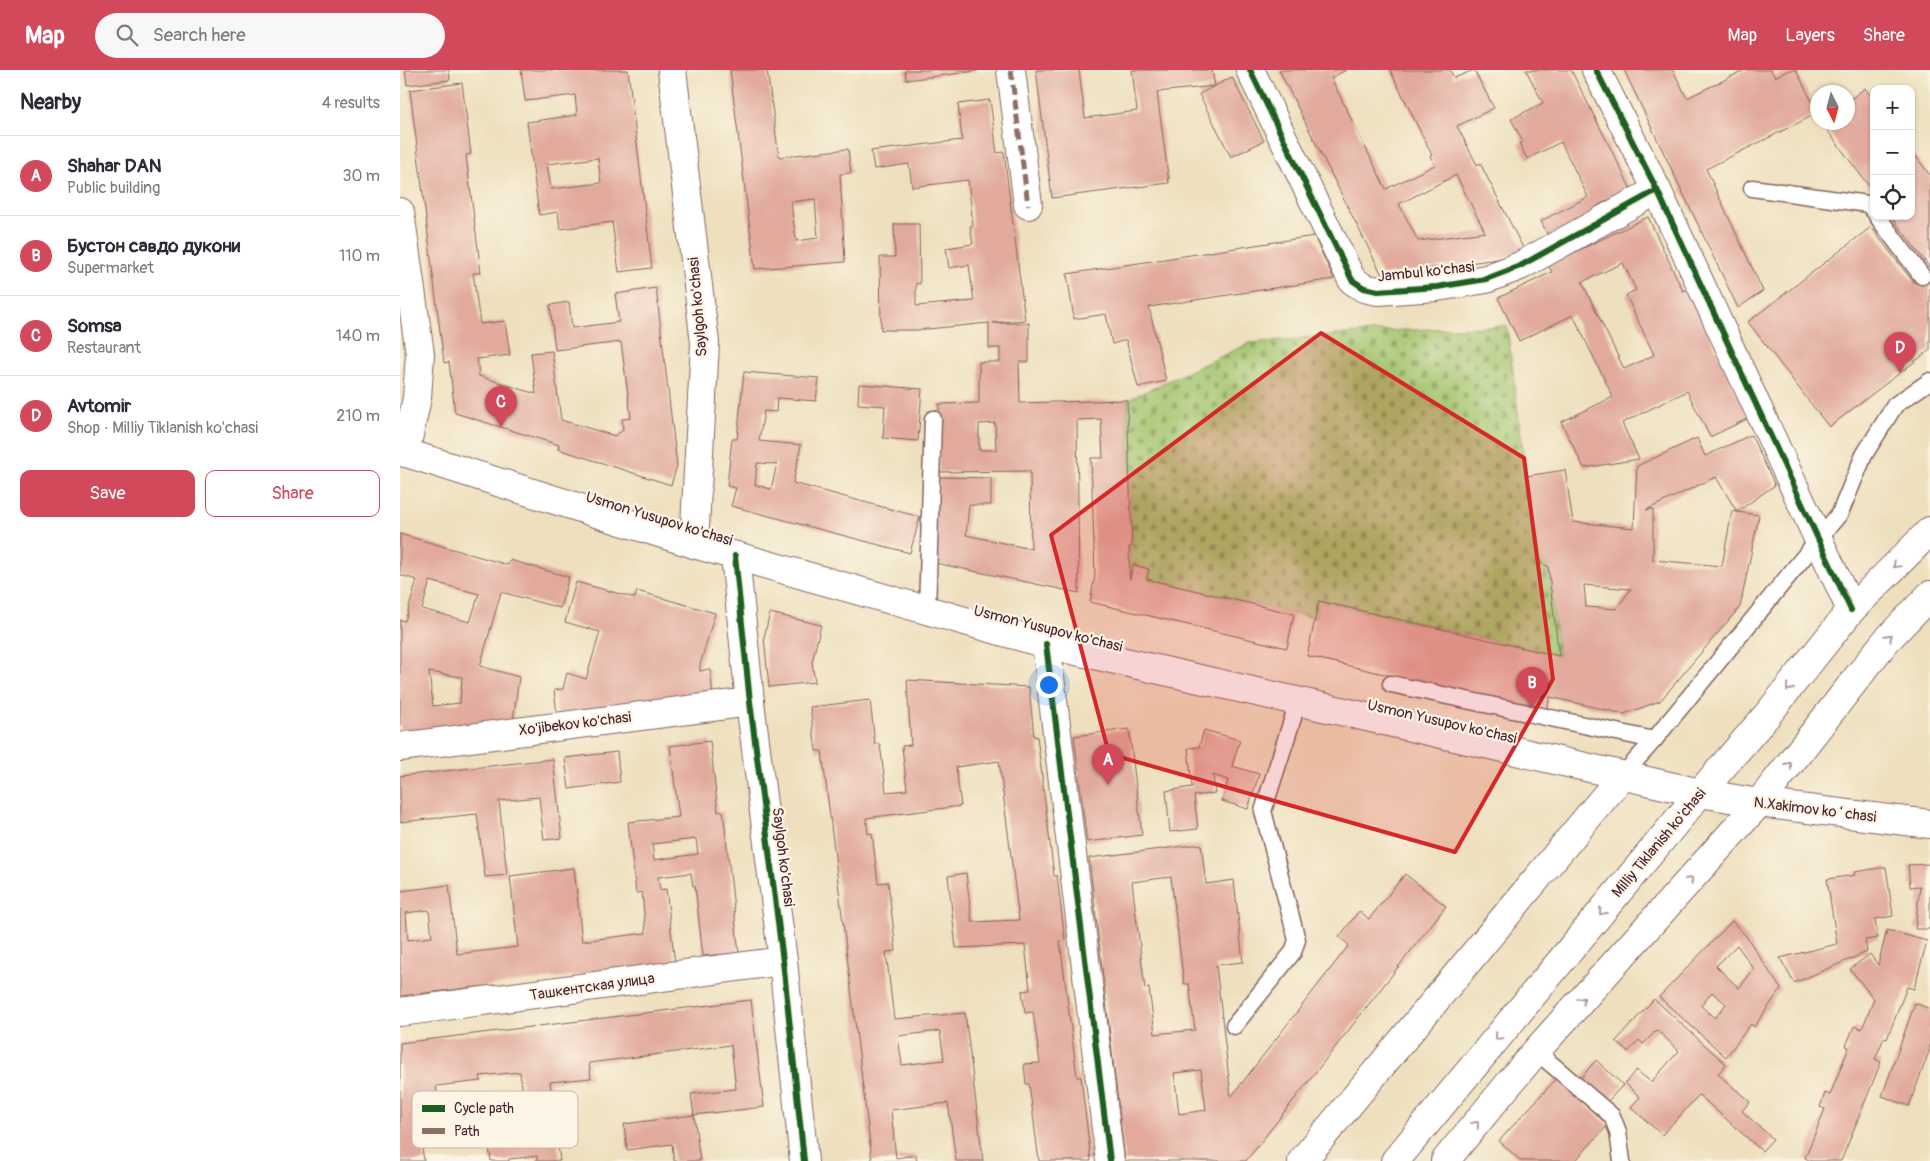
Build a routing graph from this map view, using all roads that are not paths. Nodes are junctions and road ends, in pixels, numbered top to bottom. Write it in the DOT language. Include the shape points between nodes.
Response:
graph roads {
  1 [pos="672,70"];
  2 [pos="1011,70"];
  3 [pos="1250,70"];
  4 [pos="1596,70"];
  5 [pos="1752,188"];
  6 [pos="1657,190"];
  7 [pos="1028,205"];
  8 [pos="1870,206"];
  9 [pos="400,212"];
  10 [pos="1880,220"];
  11 [pos="1922,276"];
  12 [pos="1930,381"];
  13 [pos="933,419"];
  14 [pos="402,452"];
  15 [pos="1930,531"];
  16 [pos="1820,540"];
  17 [pos="694,544"];
  18 [pos="735,556"];
  19 [pos="1930,595"];
  20 [pos="927,610"];
  21 [pos="1851,610"];
  22 [pos="1046,644"];
  23 [pos="1391,684"];
  24 [pos="750,702"];
  25 [pos="1298,702"];
  26 [pos="1654,740"];
  27 [pos="400,747"];
  28 [pos="1622,776"];
  29 [pos="1700,793"];
  30 [pos="1759,803"];
  31 [pos="1930,824"];
  32 [pos="783,961"];
  33 [pos="400,1012"];
  34 [pos="1234,1026"];
  35 [pos="1536,1051"];
  36 [pos="804,1161"];
  37 [pos="1110,1161"];
  38 [pos="1302,1161"];
  39 [pos="1395,1161"];
  40 [pos="1445,1161"];
  41 [pos="1622,1161"];
  1 -- 17 [label="street, Saylgoh ko'chasi" via="704,343"];
  2 -- 7 [label="street"];
  3 -- 6 [label="street, Jambul ko'chasi" via="1352,280 1364,288 1398,290 1486,279 1520,266"];
  4 -- 6 [label="street"];
  5 -- 8 [label="lane"];
  6 -- 16 [label="street"];
  9 -- 14 [label="street" via="420,354 417,398"];
  10 -- 11 [label="lane"];
  12 -- 16 [label="lane" via="1895,405 1864,455 1840,513"];
  13 -- 20 [label="lane"];
  14 -- 17 [label="street, Usmon Yusupov ko'chasi"];
  15 -- 21 [label="street, Milliy Tiklanish ko'chasi, one-way"];
  16 -- 21 [label="street"];
  16 -- 26 [label="lane"];
  17 -- 18 [label="street, Usmon Yusupov ko'chasi"];
  18 -- 20 [label="street, Usmon Yusupov ko'chasi"];
  18 -- 24 [label="street, Saylgoh ko'chasi"];
  30 -- 19 [label="street, one-way" via="1884,642"];
  20 -- 22 [label="street, Usmon Yusupov ko'chasi"];
  21 -- 29 [label="street, Milliy Tiklanish ko'chasi, one-way"];
  22 -- 25 [label="street, Usmon Yusupov ko'chasi"];
  22 -- 37 [label="street"];
  23 -- 26 [label="lane"];
  24 -- 27 [label="street, Xo'jibekov ko'chasi"];
  24 -- 32 [label="street, Saylgoh ko'chasi"];
  25 -- 28 [label="street, Usmon Yusupov ko'chasi"];
  25 -- 34 [label="lane" via="1262,811 1297,940 1293,952"];
  26 -- 28 [label="lane"];
  28 -- 29 [label="street, Usmon Yusupov ko'chasi"];
  28 -- 38 [label="street"];
  29 -- 30 [label="street, N.Xakimov koʻchasi"];
  29 -- 39 [label="street, Milliy Tiklanish ko'chasi, one-way"];
  30 -- 31 [label="street, N.Xakimov koʻchasi"];
  35 -- 30 [label="street, one-way"];
  32 -- 33 [label="street, Ташкентская улица"];
  32 -- 36 [label="street, Saylgoh ko'chasi"];
  40 -- 35 [label="street, one-way"];
  35 -- 41 [label="lane" via="1612,1116"];
}
